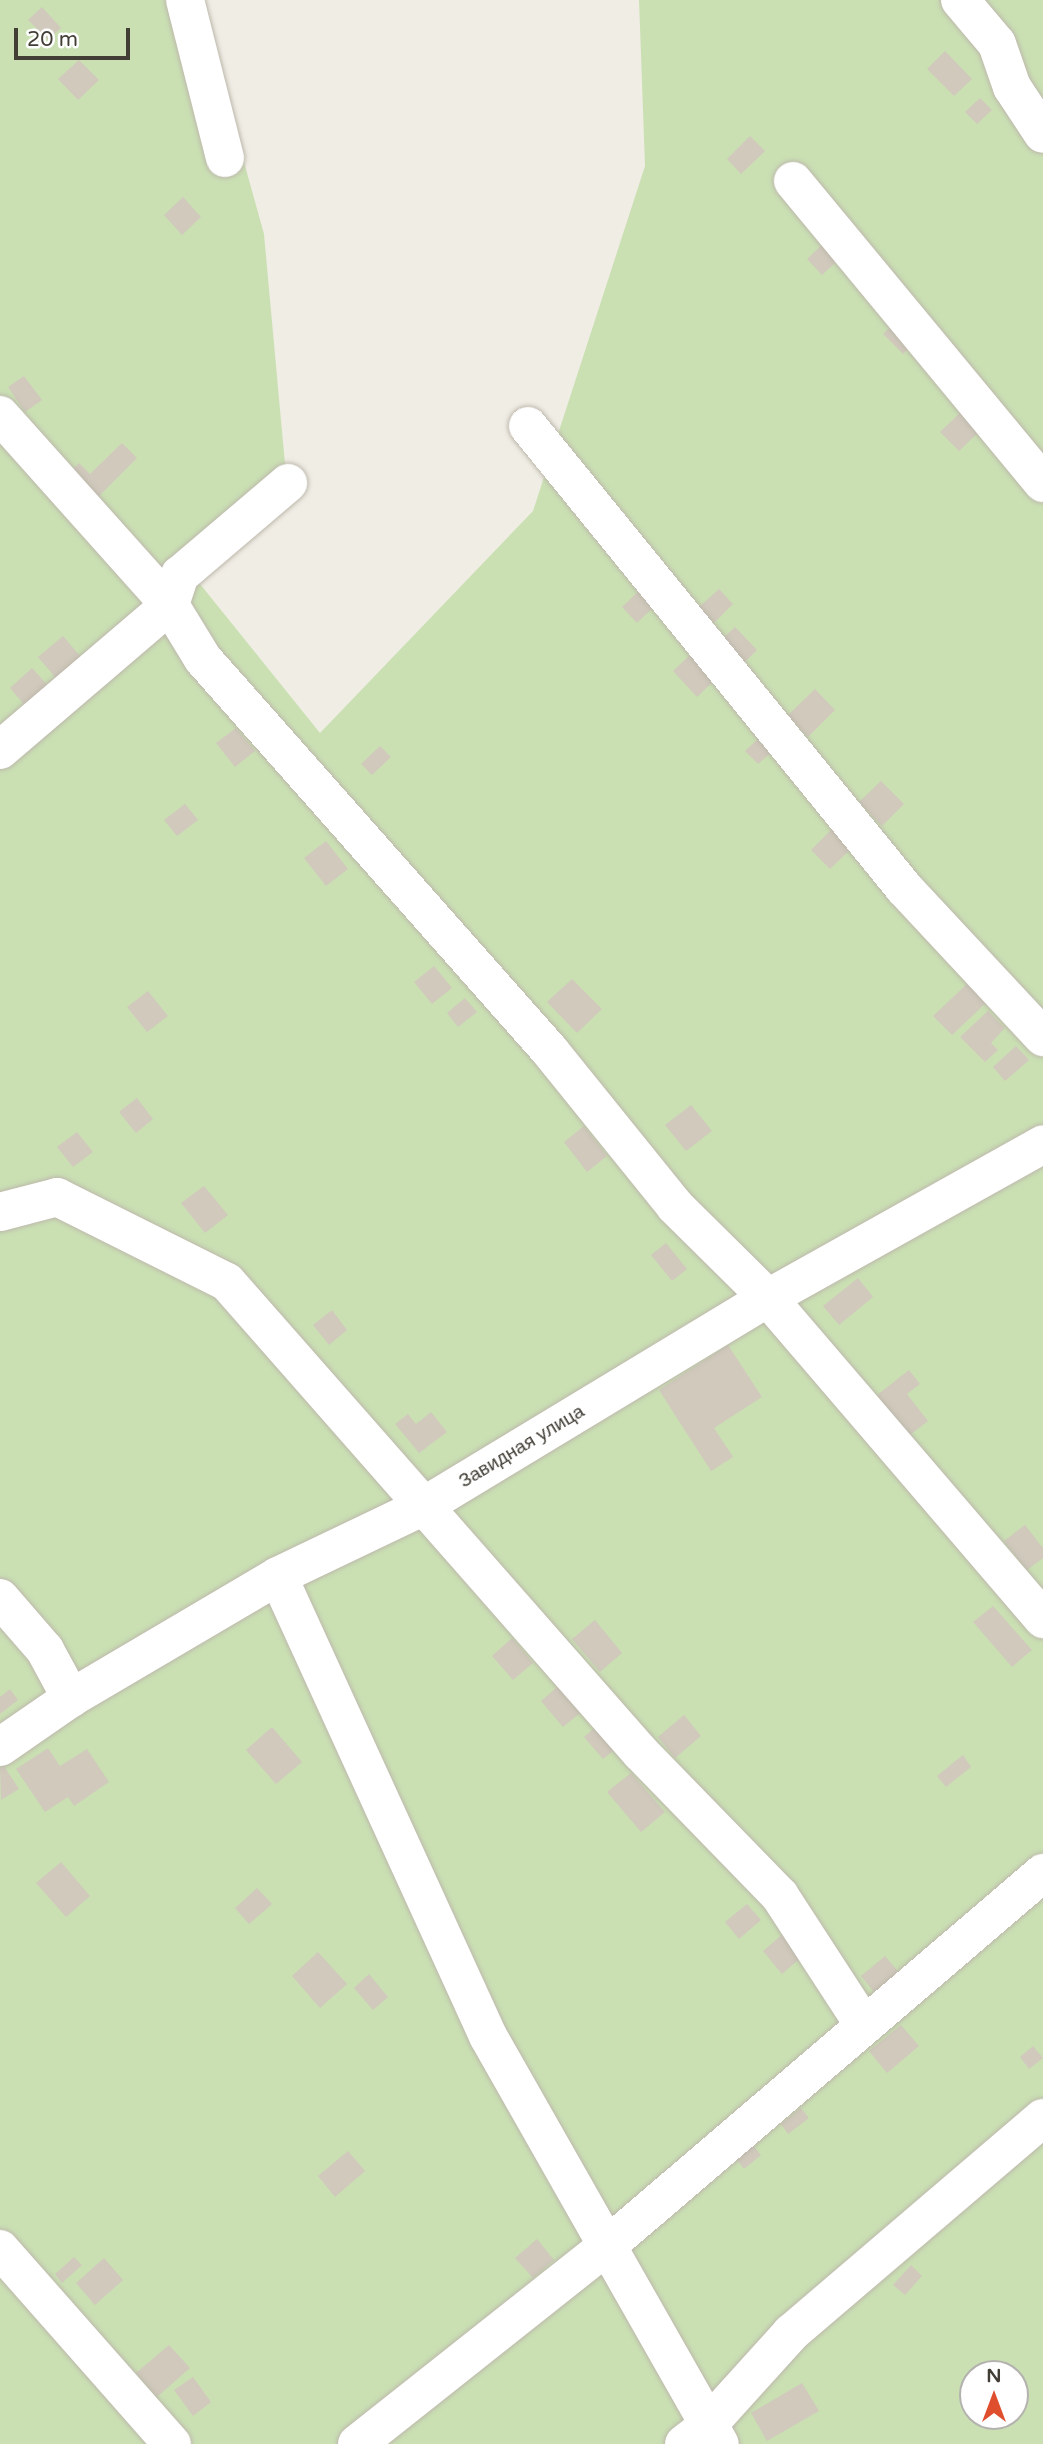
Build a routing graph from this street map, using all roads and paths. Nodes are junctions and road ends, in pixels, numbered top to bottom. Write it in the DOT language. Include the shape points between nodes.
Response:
graph roads {
  1 [pos="186,0"];
  2 [pos="960,0"];
  3 [pos="1043,134"];
  4 [pos="225,158"];
  5 [pos="793,181"];
  6 [pos="0,415"];
  7 [pos="528,426"];
  8 [pos="288,483"];
  9 [pos="1043,483"];
  10 [pos="170,606"];
  11 [pos="0,750"];
  12 [pos="1043,1037"];
  13 [pos="1043,1144"];
  14 [pos="0,1212"];
  15 [pos="768,1298"];
  16 [pos="424,1506"];
  17 [pos="278,1576"];
  18 [pos="0,1598"];
  19 [pos="1043,1619"];
  20 [pos="71,1698"];
  21 [pos="0,1747"];
  22 [pos="1043,1873"];
  23 [pos="863,2024"];
  24 [pos="1043,2118"];
  25 [pos="607,2246"];
  26 [pos="0,2249"];
  27 [pos="704,2438"];
  28 [pos="172,2444"];
  29 [pos="357,2444"];
  1 -- 4 [label="lane"];
  2 -- 3 [label="lane" via="997,44 1012,86"];
  5 -- 9 [label="lane"];
  6 -- 10 [label="lane"];
  7 -- 12 [label="lane" via="904,888"];
  8 -- 10 [label="lane" via="180,575"];
  10 -- 11 [label="lane"];
  10 -- 15 [label="lane" via="203,659 550,1051 675,1206"];
  13 -- 15 [label="lane, Завидная улица"];
  14 -- 16 [label="lane" via="57,1197 227,1282"];
  15 -- 16 [label="lane, Завидная улица"];
  15 -- 19 [label="lane"];
  16 -- 17 [label="lane, Завидная улица"];
  16 -- 23 [label="lane" via="641,1753 780,1896"];
  17 -- 20 [label="lane, Завидная улица"];
  17 -- 25 [label="lane" via="488,2036"];
  18 -- 20 [label="lane" via="45,1650"];
  20 -- 21 [label="lane, Завидная улица"];
  22 -- 23 [label="lane"];
  23 -- 25 [label="lane"];
  24 -- 27 [label="lane" via="792,2333"];
  25 -- 27 [label="lane"];
  25 -- 29 [label="lane"];
  26 -- 28 [label="lane"];
}
